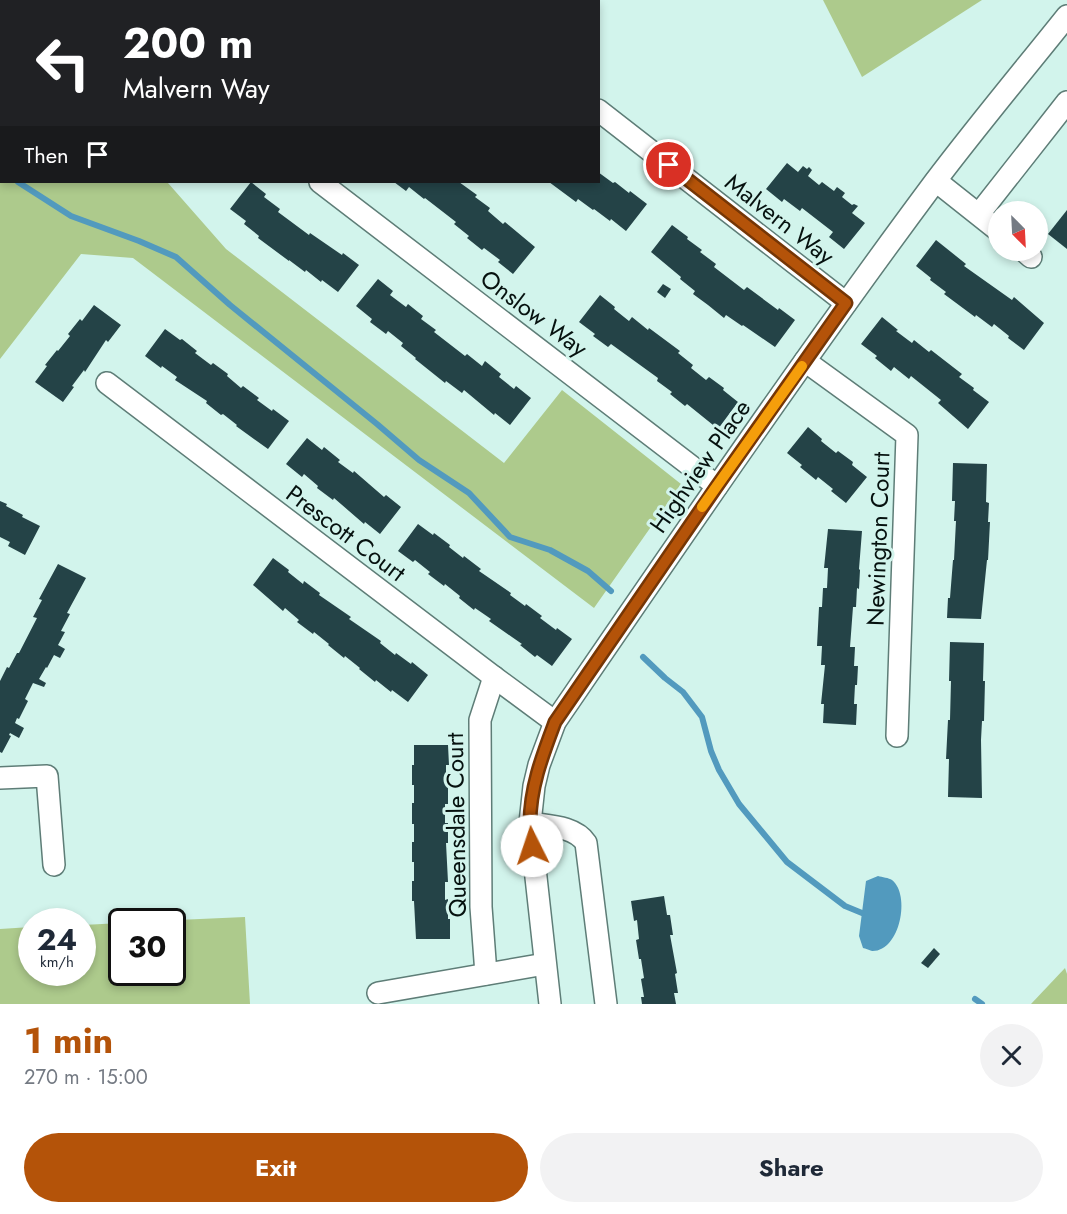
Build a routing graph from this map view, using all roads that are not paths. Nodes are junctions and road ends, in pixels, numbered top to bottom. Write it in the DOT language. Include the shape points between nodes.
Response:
graph roads {
  1 [pos="1067,16"];
  2 [pos="1067,102"];
  3 [pos="600,112"];
  4 [pos="936,181"];
  5 [pos="321,183"];
  6 [pos="978,214"];
  7 [pos="988,222"];
  8 [pos="846,303"];
  9 [pos="805,361"];
  10 [pos="107,383"];
  11 [pos="717,486"];
  12 [pos="494,677"];
  13 [pos="555,722"];
  14 [pos="897,736"];
  15 [pos="0,778"];
  16 [pos="530,823"];
  17 [pos="54,865"];
  18 [pos="545,964"];
  19 [pos="486,974"];
  20 [pos="378,993"];
  21 [pos="550,1004"];
  22 [pos="606,1004"];
  1 -- 4 [label="street, Highview Place"];
  2 -- 6 [label="street"];
  3 -- 8 [label="street, Malvern Way"];
  4 -- 6 [label="street"];
  4 -- 8 [label="street, Highview Place"];
  5 -- 11 [label="street, Onslow Way"];
  6 -- 7 [label="street"];
  8 -- 9 [label="street, Highview Place"];
  9 -- 11 [label="street, Highview Place"];
  9 -- 14 [label="street, Newington Court" via="907,435"];
  10 -- 12 [label="street, Prescott Court"];
  11 -- 13 [label="street, Highview Place"];
  12 -- 13 [label="street, Prescott Court"];
  12 -- 19 [label="street, Queensdale Court" via="480,720"];
  13 -- 16 [label="street, Highview Place" via="539,765"];
  15 -- 17 [label="street" via="47,776"];
  16 -- 18 [label="street, Highview Place"];
  16 -- 22 [label="street" via="574,832 586,843"];
  18 -- 19 [label="street"];
  18 -- 21 [label="street, Highview Place"];
  19 -- 20 [label="street"];
}
